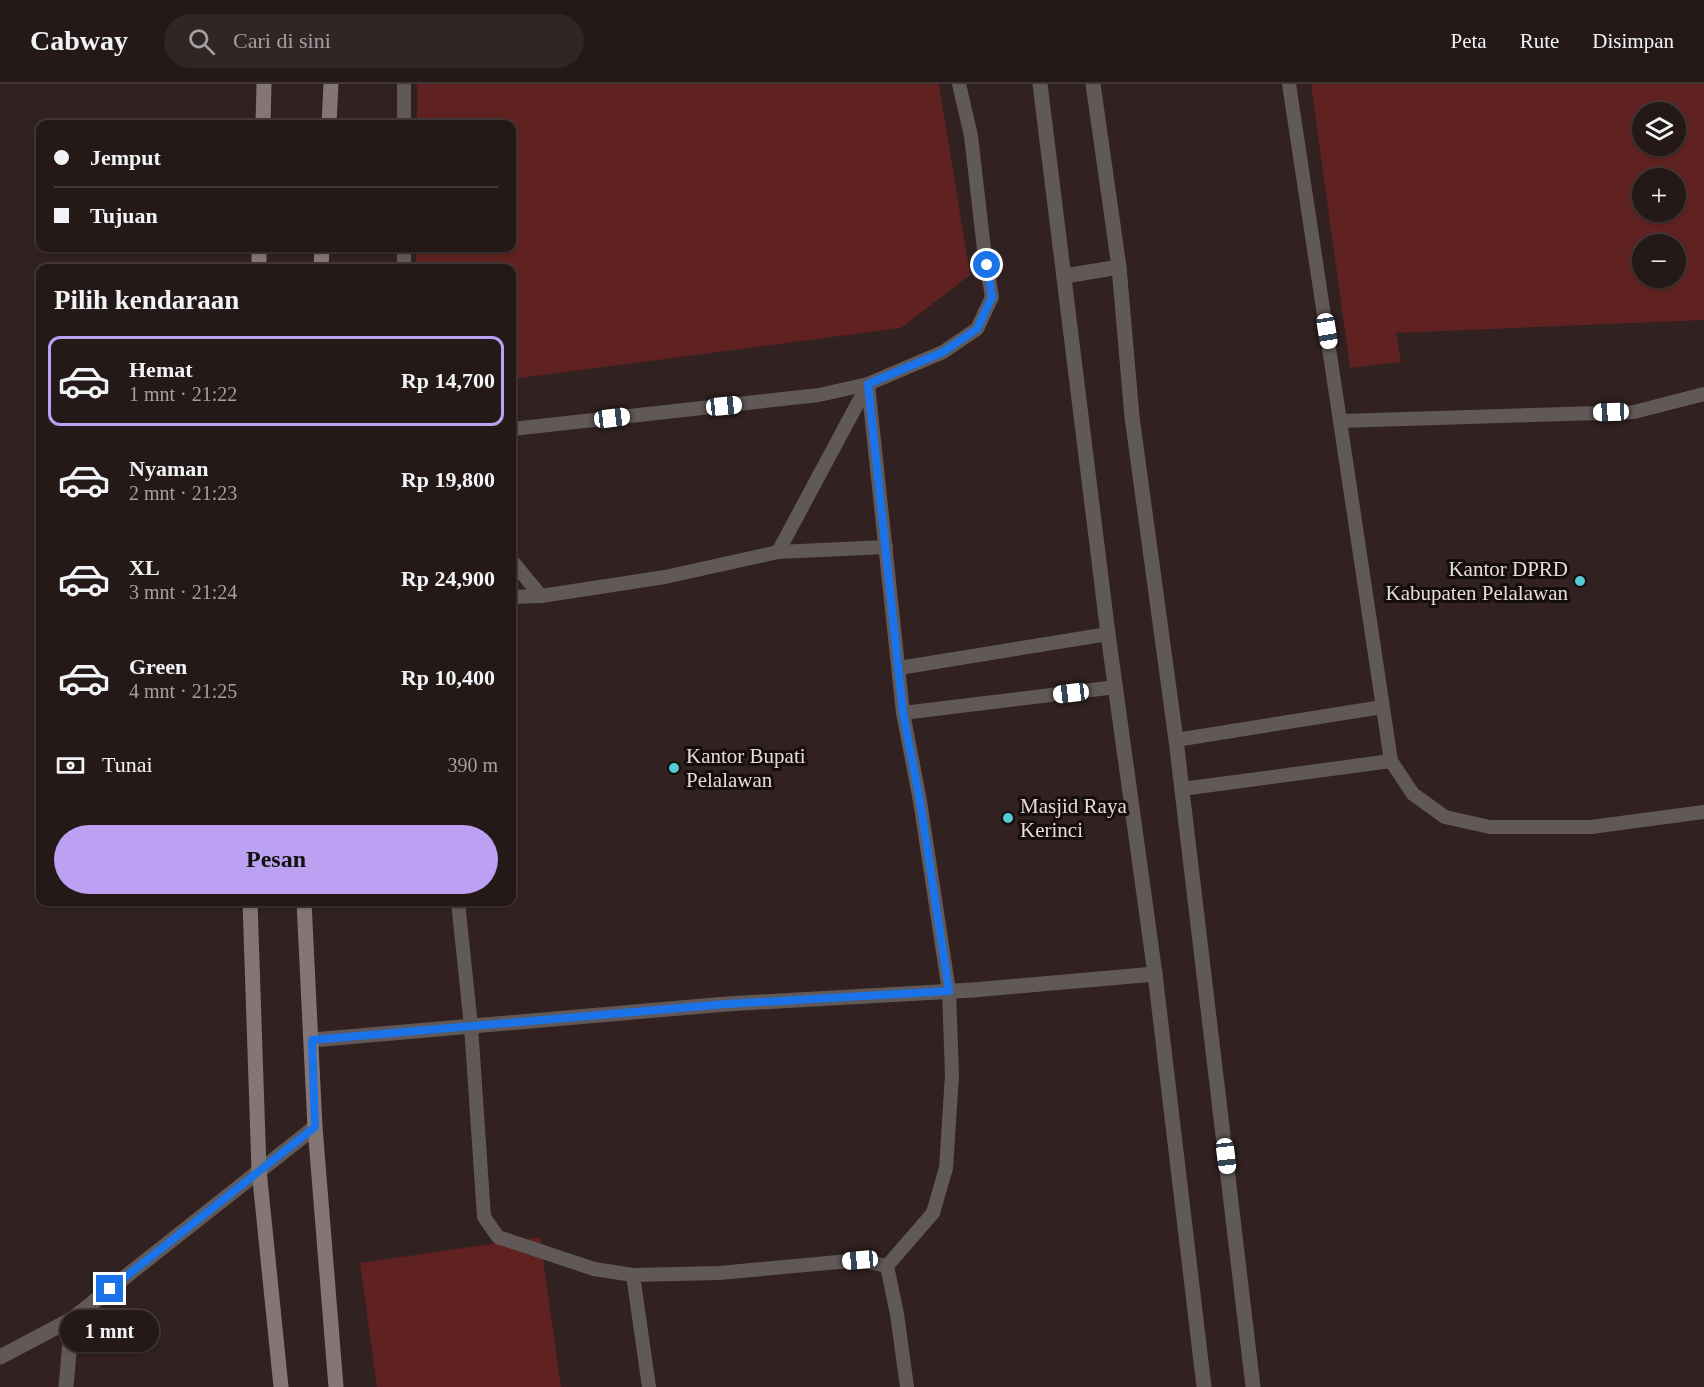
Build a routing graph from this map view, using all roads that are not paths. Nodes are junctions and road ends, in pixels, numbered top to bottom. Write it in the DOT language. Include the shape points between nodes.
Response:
graph roads {
  1 [pos="264,84"];
  2 [pos="331,84"];
  3 [pos="404,84"];
  4 [pos="959,84"];
  5 [pos="1040,84"];
  6 [pos="1093,84"];
  7 [pos="1290,84"];
  8 [pos="263,120"];
  9 [pos="329,120"];
  10 [pos="404,120"];
  11 [pos="1119,267"];
  12 [pos="1065,276"];
  13 [pos="868,384"];
  14 [pos="1704,394"];
  15 [pos="1340,421"];
  16 [pos="516,429"];
  17 [pos="886,547"];
  18 [pos="778,552"];
  19 [pos="516,566"];
  20 [pos="541,596"];
  21 [pos="516,597"];
  22 [pos="1108,634"];
  23 [pos="899,668"];
  24 [pos="1116,687"];
  25 [pos="1382,707"];
  26 [pos="903,713"];
  27 [pos="1176,740"];
  28 [pos="1391,761"];
  29 [pos="1182,789"];
  30 [pos="1704,812"];
  31 [pos="250,906"];
  32 [pos="304,906"];
  33 [pos="458,906"];
  34 [pos="1155,974"];
  35 [pos="949,991"];
  36 [pos="471,1026"];
  37 [pos="312,1040"];
  38 [pos="315,1127"];
  39 [pos="260,1170"];
  40 [pos="887,1266"];
  41 [pos="633,1275"];
  42 [pos="72,1319"];
  43 [pos="0,1357"];
  44 [pos="66,1387"];
  45 [pos="281,1387"];
  46 [pos="336,1387"];
  47 [pos="649,1387"];
  48 [pos="907,1387"];
  49 [pos="1204,1387"];
  50 [pos="1252,1387"];
  1 -- 8 [label="street"];
  2 -- 9 [label="street"];
  3 -- 10 [label="lane"];
  4 -- 13 [label="lane" via="971,136 992,297 977,329 943,352"];
  5 -- 12 [label="street"];
  6 -- 11 [label="street"];
  7 -- 15 [label="lane"];
  11 -- 12 [label="street"];
  11 -- 27 [label="street" via="1132,417"];
  12 -- 22 [label="street"];
  13 -- 16 [label="lane" via="819,395"];
  13 -- 17 [label="lane"];
  13 -- 18 [label="lane"];
  14 -- 15 [label="lane" via="1634,412"];
  15 -- 25 [label="lane"];
  17 -- 18 [label="lane"];
  17 -- 23 [label="lane"];
  18 -- 20 [label="lane" via="665,577"];
  19 -- 20 [label="lane"];
  20 -- 21 [label="lane"];
  22 -- 23 [label="lane"];
  22 -- 24 [label="street"];
  23 -- 26 [label="lane"];
  24 -- 26 [label="lane"];
  24 -- 34 [label="street"];
  25 -- 27 [label="lane"];
  25 -- 28 [label="lane"];
  26 -- 35 [label="lane"];
  27 -- 29 [label="street"];
  28 -- 29 [label="lane"];
  28 -- 30 [label="lane" via="1413,794 1445,817 1490,827 1591,827"];
  29 -- 50 [label="street"];
  31 -- 39 [label="street"];
  32 -- 37 [label="street"];
  33 -- 36 [label="lane"];
  34 -- 35 [label="street"];
  34 -- 49 [label="street"];
  35 -- 36 [label="street" via="726,1004"];
  35 -- 40 [label="lane" via="952,1075 946,1168 933,1213"];
  36 -- 37 [label="street"];
  36 -- 41 [label="lane" via="484,1217 498,1237 594,1269"];
  37 -- 38 [label="street"];
  38 -- 39 [label="street"];
  38 -- 46 [label="street"];
  39 -- 42 [label="street"];
  39 -- 45 [label="street"];
  40 -- 41 [label="lane" via="860,1260 719,1273"];
  40 -- 48 [label="lane"];
  41 -- 47 [label="lane"];
  42 -- 43 [label="street"];
  42 -- 44 [label="street"];
}
